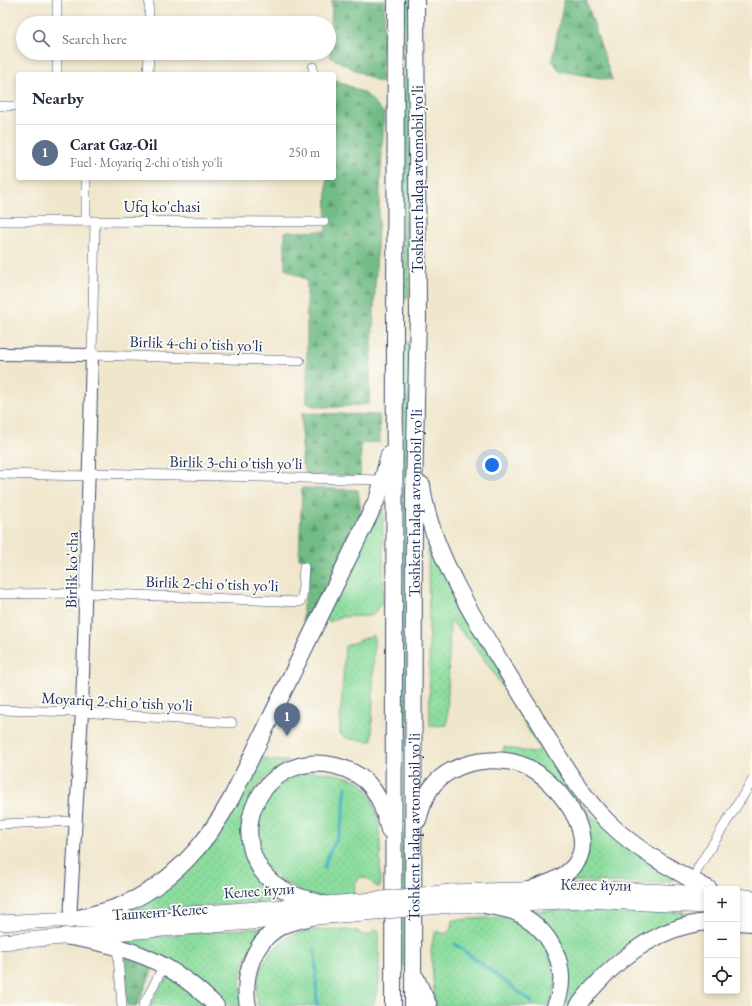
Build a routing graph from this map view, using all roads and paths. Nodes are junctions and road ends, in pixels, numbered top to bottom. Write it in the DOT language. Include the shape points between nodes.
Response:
graph roads {
  1 [pos="57,0"];
  2 [pos="149,0"];
  3 [pos="396,0"];
  4 [pos="416,0"];
  5 [pos="57,16"];
  6 [pos="149,16"];
  7 [pos="57,60"];
  8 [pos="149,60"];
  9 [pos="57,72"];
  10 [pos="148,72"];
  11 [pos="0,106"];
  12 [pos="16,106"];
  13 [pos="86,180"];
  14 [pos="0,221"];
  15 [pos="90,221"];
  16 [pos="324,222"];
  17 [pos="395,315"];
  18 [pos="418,315"];
  19 [pos="0,354"];
  20 [pos="92,355"];
  21 [pos="300,361"];
  22 [pos="395,430"];
  23 [pos="417,438"];
  24 [pos="0,474"];
  25 [pos="89,475"];
  26 [pos="382,480"];
  27 [pos="304,567"];
  28 [pos="87,593"];
  29 [pos="0,594"];
  30 [pos="0,710"];
  31 [pos="82,712"];
  32 [pos="232,723"];
  33 [pos="752,781"];
  34 [pos="76,822"];
  35 [pos="0,824"];
  36 [pos="414,839"];
  37 [pos="394,842"];
  38 [pos="693,880"];
  39 [pos="704,886"];
  40 [pos="529,890"];
  41 [pos="704,894"];
  42 [pos="740,896"];
  43 [pos="752,898"];
  44 [pos="452,899"];
  45 [pos="324,904"];
  46 [pos="484,906"];
  47 [pos="704,906"];
  48 [pos="352,908"];
  49 [pos="740,909"];
  50 [pos="752,910"];
  51 [pos="311,917"];
  52 [pos="70,920"];
  53 [pos="740,922"];
  54 [pos="0,923"];
  55 [pos="704,923"];
  56 [pos="752,923"];
  57 [pos="65,936"];
  58 [pos="0,942"];
  59 [pos="117,945"];
  60 [pos="164,965"];
  61 [pos="413,971"];
  62 [pos="394,972"];
  63 [pos="122,1006"];
  64 [pos="143,1006"];
  65 [pos="216,1006"];
  66 [pos="248,1006"];
  67 [pos="385,1006"];
  68 [pos="393,1006"];
  69 [pos="413,1006"];
  70 [pos="429,1006"];
  71 [pos="555,1006"];
  72 [pos="578,1006"];
  1 -- 5 [label="street"];
  2 -- 6 [label="street"];
  3 -- 17 [label="highway, Toshkent halqa avtomobil yo'li"];
  4 -- 18 [label="highway, Toshkent halqa avtomobil yo'li"];
  7 -- 9 [label="street"];
  8 -- 10 [label="street"];
  11 -- 12 [label="street"];
  13 -- 15 [label="street, Birlik ko'cha"];
  14 -- 15 [label="street, Ufq ko'chasi"];
  15 -- 16 [label="street, Ufq ko'chasi"];
  15 -- 20 [label="street, Birlik ko'cha"];
  17 -- 18 [label="highway"];
  17 -- 22 [label="highway, Toshkent halqa avtomobil yo'li"];
  18 -- 23 [label="highway, Toshkent halqa avtomobil yo'li"];
  19 -- 20 [label="street"];
  20 -- 21 [label="street, Birlik 4-chi o'tish yo'li"];
  20 -- 25 [label="street, Birlik ko'cha"];
  22 -- 26 [label="highway"];
  22 -- 37 [label="highway, Toshkent halqa avtomobil yo'li"];
  23 -- 36 [label="highway, Toshkent halqa avtomobil yo'li" via="414,492"];
  23 -- 38 [label="highway" via="424,502 448,565 488,639 577,786 607,822 632,844"];
  24 -- 25 [label="street, Birlik 3-chi o'tish yo'li"];
  25 -- 26 [label="street, Birlik 3-chi o'tish yo'li"];
  25 -- 28 [label="street, Birlik ko'cha"];
  26 -- 52 [label="highway" via="378,497 232,797 205,841 187,860 142,895 120,906"];
  27 -- 28 [label="street, Birlik 2-chi o'tish yo'li" via="300,602"];
  28 -- 29 [label="street"];
  28 -- 31 [label="street, Birlik ko'cha"];
  30 -- 31 [label="street, Moyariq 2-chi o'tish yo'li"];
  31 -- 32 [label="street, Moyariq 2-chi o'tish yo'li"];
  31 -- 34 [label="street, Birlik ko'cha"];
  33 -- 38 [label="street" via="699,866"];
  34 -- 35 [label="street"];
  34 -- 52 [label="street, Birlik ko'cha"];
  36 -- 40 [label="highway" via="425,798 434,784 446,774 466,765 487,761 523,766 543,778 563,799 579,825 582,841 580,856 571,869 558,879"];
  36 -- 61 [label="highway, Toshkent halqa avtomobil yo'li"];
  37 -- 45 [label="highway" via="379,798 358,774 333,765 312,763 290,768 272,780 258,797 252,814 251,843 257,862 268,878 288,892"];
  37 -- 62 [label="highway, Toshkent halqa avtomobil yo'li"];
  38 -- 39 [label="highway"];
  40 -- 41 [label="main road, Келес йули" via="584,888"];
  40 -- 44 [label="main road" via="486,893"];
  42 -- 43 [label="main road"];
  44 -- 46 [label="main road"];
  44 -- 48 [label="main road, Келес йули, bridge"];
  45 -- 48 [label="main road, Келес йули"];
  45 -- 52 [label="main road, Келес йули" via="109,920"];
  46 -- 47 [label="main road, Келес йули" via="584,900"];
  46 -- 71 [label="highway" via="512,911 525,917 539,928 551,943 559,963 562,984"];
  48 -- 51 [label="main road, Ташкент-Келес"];
  49 -- 50 [label="main road"];
  51 -- 57 [label="main road, Ташкент-Келес"];
  51 -- 66 [label="highway" via="281,927 268,936 258,948 248,972"];
  52 -- 54 [label="main road, Келес йули"];
  53 -- 56 [label="highway"];
  55 -- 72 [label="highway" via="681,927 629,954 604,974"];
  57 -- 58 [label="main road, Ташкент-Келес"];
  57 -- 59 [label="highway"];
  59 -- 60 [label="highway"];
  59 -- 63 [label="street"];
  60 -- 64 [label="street"];
  60 -- 65 [label="highway" via="188,981"];
  61 -- 69 [label="highway, Toshkent halqa avtomobil yo'li"];
  61 -- 70 [label="highway"];
  62 -- 67 [label="highway"];
  62 -- 68 [label="highway, Toshkent halqa avtomobil yo'li"];
}
